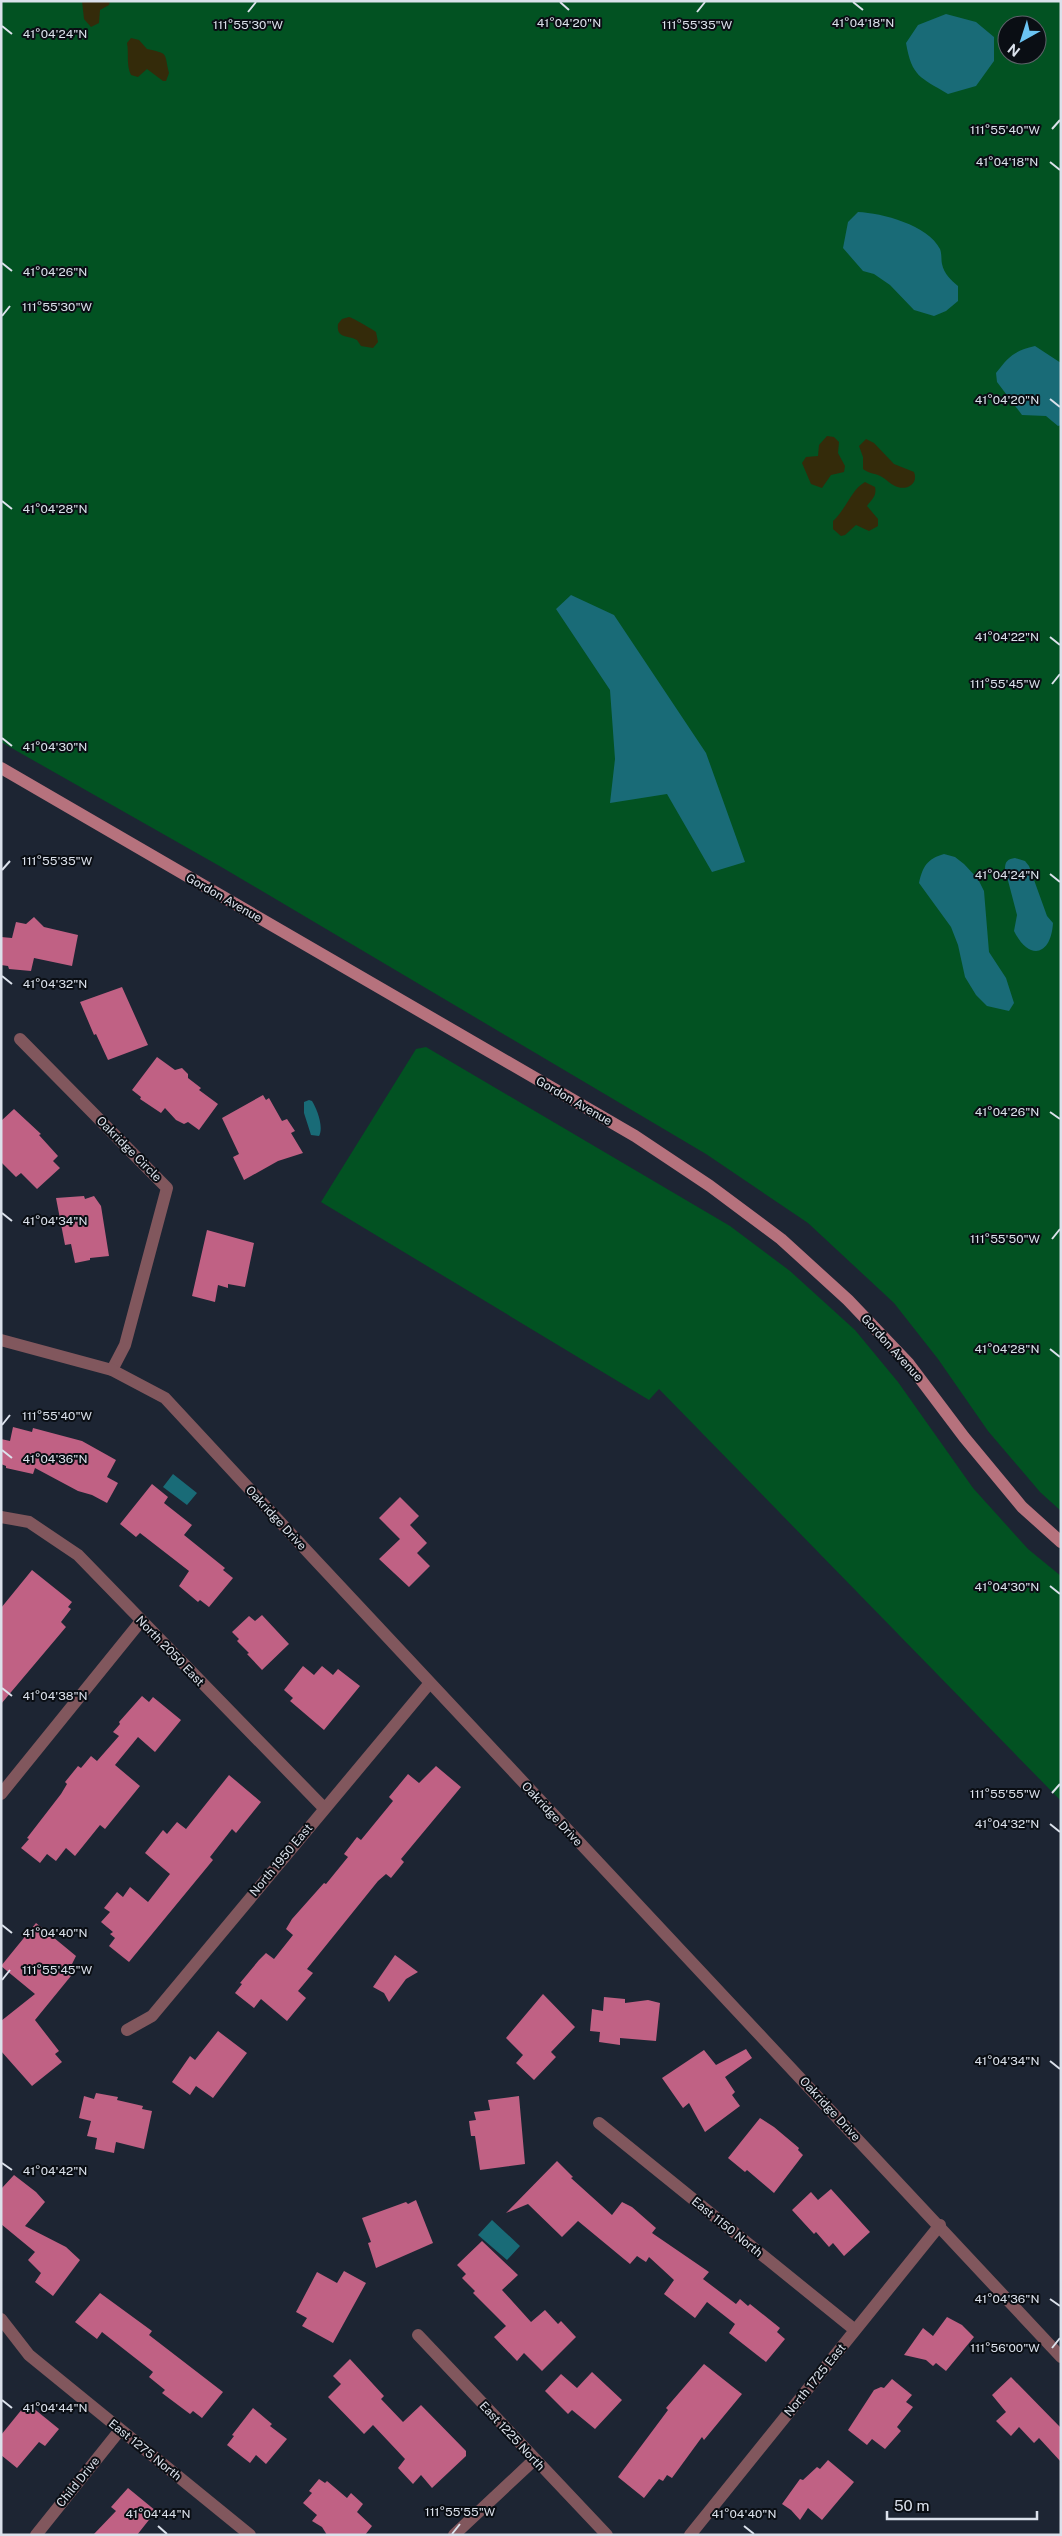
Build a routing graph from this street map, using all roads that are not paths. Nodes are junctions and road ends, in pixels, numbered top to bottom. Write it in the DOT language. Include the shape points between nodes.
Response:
graph roads {
  1 [pos="1,768"];
  2 [pos="20,1039"];
  3 [pos="1,1340"];
  4 [pos="112,1370"];
  5 [pos="1,1517"];
  6 [pos="1061,1542"];
  7 [pos="141,1620"];
  8 [pos="429,1684"];
  9 [pos="1,1794"];
  10 [pos="324,1808"];
  11 [pos="128,2030"];
  12 [pos="599,2124"];
  13 [pos="940,2225"];
  14 [pos="1,2319"];
  15 [pos="855,2330"];
  16 [pos="418,2335"];
  17 [pos="1061,2356"];
  18 [pos="120,2430"];
  19 [pos="534,2460"];
  20 [pos="36,2535"];
  21 [pos="250,2535"];
  22 [pos="454,2535"];
  23 [pos="608,2535"];
  24 [pos="690,2535"];
  1 -- 6 [label="main road, Gordon Avenue" via="635,1136 710,1186 781,1239 848,1300 909,1364 1022,1507"];
  2 -- 4 [label="street, Oakridge Circle" via="167,1188 124,1345"];
  3 -- 4 [label="street, Oakridge Drive"];
  4 -- 8 [label="street, Oakridge Drive" via="165,1398"];
  5 -- 7 [label="street, North 2050 East" via="29,1522 78,1555"];
  7 -- 9 [label="street"];
  7 -- 10 [label="street, North 2050 East"];
  8 -- 10 [label="street, North 1950 East"];
  8 -- 13 [label="street, Oakridge Drive"];
  10 -- 11 [label="street, North 1950 East" via="152,2016"];
  12 -- 15 [label="street, East 1150 North"];
  13 -- 15 [label="street, North 1725 East"];
  13 -- 17 [label="street, Oakridge Drive"];
  14 -- 18 [label="street, East 1275 North" via="29,2355"];
  15 -- 24 [label="street, North 1725 East"];
  16 -- 19 [label="street, East 1225 North"];
  18 -- 20 [label="street, Child Drive"];
  18 -- 21 [label="street, East 1275 North"];
  19 -- 22 [label="street"];
  19 -- 23 [label="street, East 1225 North"];
}
